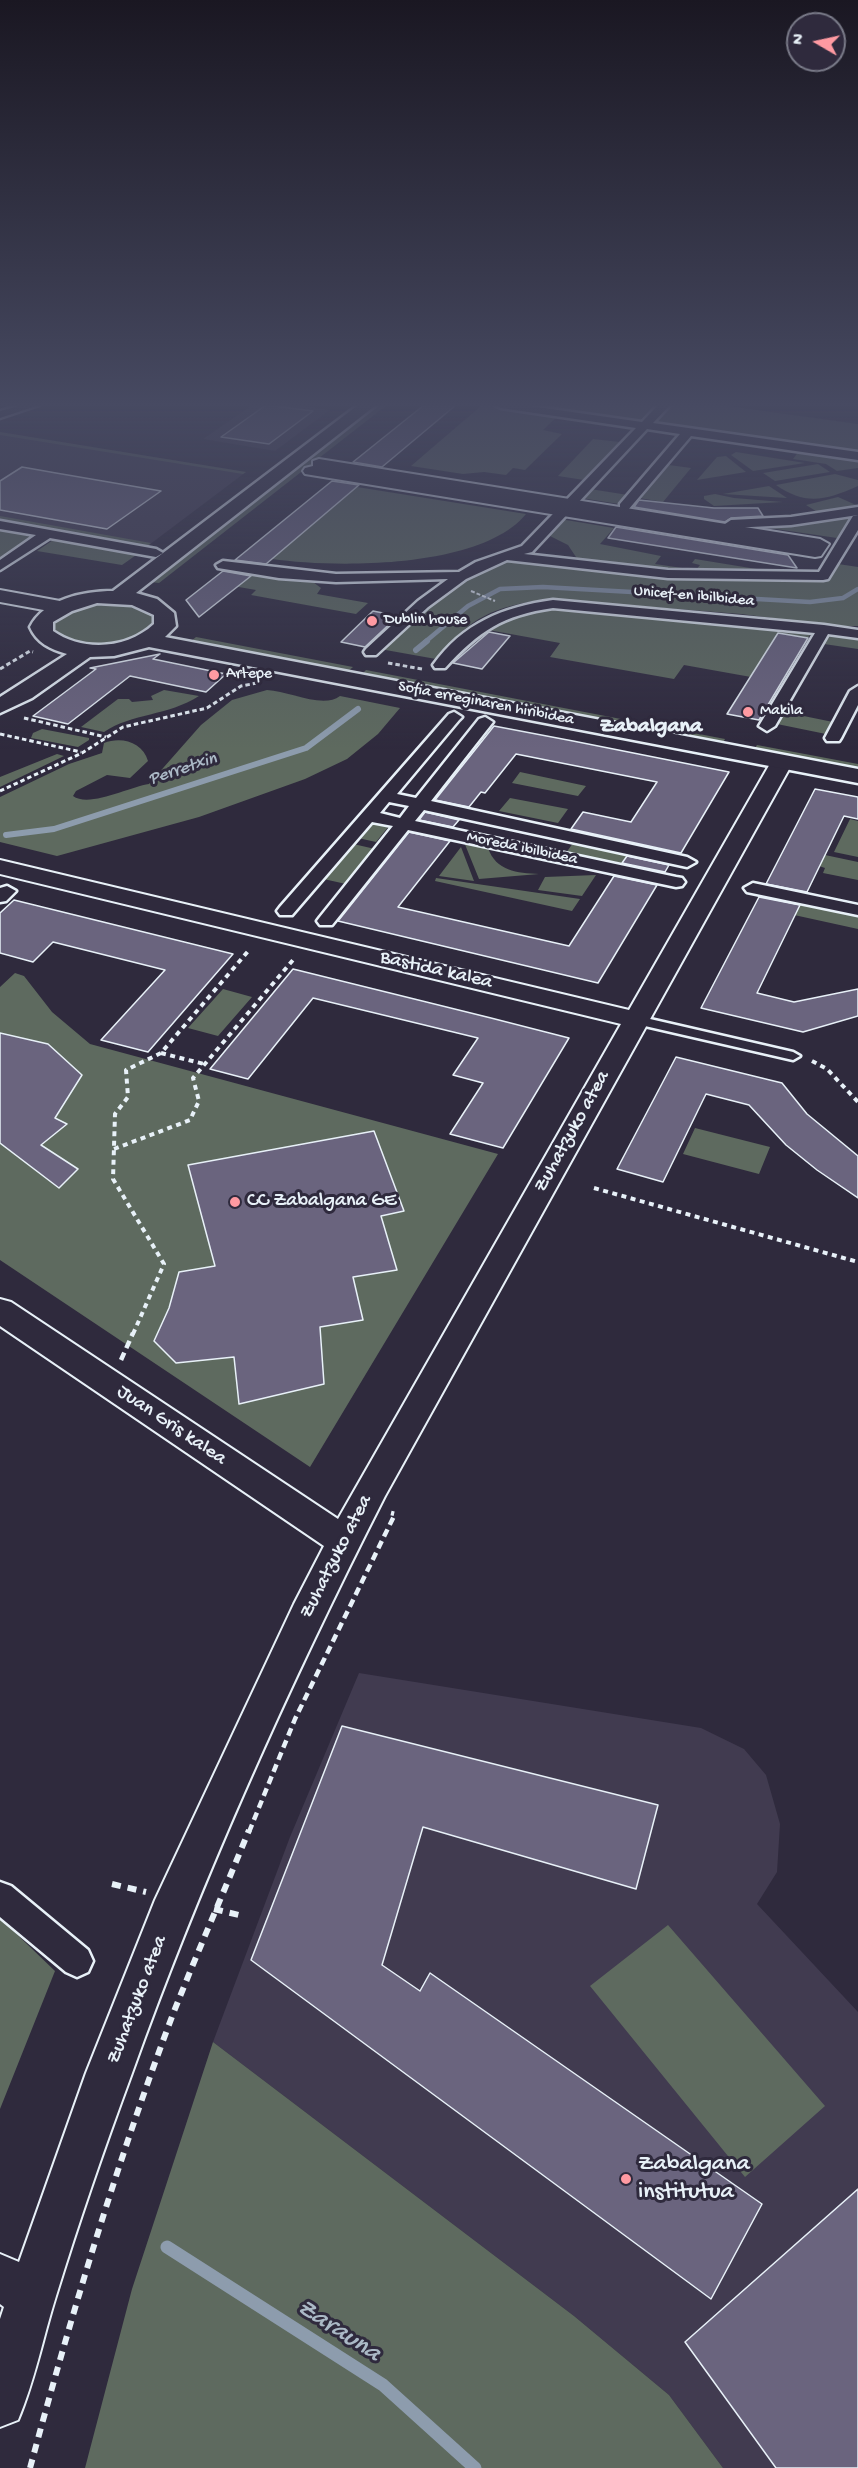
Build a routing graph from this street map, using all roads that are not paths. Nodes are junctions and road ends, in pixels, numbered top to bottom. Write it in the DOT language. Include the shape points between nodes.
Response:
graph roads {
  1 [pos="223,520"];
  2 [pos="248,520"];
  3 [pos="554,520"];
  4 [pos="635,520"];
  5 [pos="652,520"];
  6 [pos="797,520"];
  7 [pos="857,520"];
  8 [pos="731,524"];
  9 [pos="0,525"];
  10 [pos="238,528"];
  11 [pos="47,534"];
  12 [pos="156,553"];
  13 [pos="505,556"];
  14 [pos="223,565"];
  15 [pos="0,566"];
  16 [pos="463,581"];
  17 [pos="118,597"];
  18 [pos="2,599"];
  19 [pos="60,607"];
  20 [pos="824,629"];
  21 [pos="157,633"];
  22 [pos="858,634"];
  23 [pos="55,643"];
  24 [pos="86,650"];
  25 [pos="371,652"];
  26 [pos="440,665"];
  27 [pos="0,685"];
  28 [pos="858,692"];
  29 [pos="7,711"];
  30 [pos="454,717"];
  31 [pos="485,722"];
  32 [pos="767,726"];
  33 [pos="833,738"];
  34 [pos="858,759"];
  35 [pos="782,762"];
  36 [pos="858,776"];
  37 [pos="385,796"];
  38 [pos="420,804"];
  39 [pos="368,816"];
  40 [pos="404,824"];
  41 [pos="687,862"];
  42 [pos="0,867"];
  43 [pos="676,882"];
  44 [pos="753,888"];
  45 [pos="858,910"];
  46 [pos="286,911"];
  47 [pos="326,921"];
  48 [pos="637,1020"];
  49 [pos="793,1056"];
  50 [pos="0,1310"];
  51 [pos="344,1540"];
  52 [pos="0,1897"];
  53 [pos="77,1960"];
  54 [pos="16,2287"];
  55 [pos="0,2402"];
  1 -- 17 [label="main road"];
  2 -- 10 [label="main road"];
  3 -- 13 [label="street" via="527,549"];
  4 -- 5 [label="street" via="815,552 820,544"];
  6 -- 8 [label="street"];
  7 -- 13 [label="street, Unicef-en ibilbidea" via="823,576 668,574"];
  9 -- 11 [label="street"];
  11 -- 12 [label="street"];
  11 -- 15 [label="street"];
  13 -- 16 [label="street" via="481,565"];
  14 -- 16 [label="street" via="336,578 424,573"];
  16 -- 25 [label="street" via="423,604"];
  17 -- 19 [label="main road" via="87,599"];
  17 -- 21 [label="main road" via="156,596 164,613"];
  18 -- 19 [label="street"];
  19 -- 23 [label="main road" via="43,621 46,637"];
  20 -- 22 [label="street, Unicef-en ibilbidea"];
  20 -- 26 [label="street, Unicef-en ibilbidea" via="569,605 526,607 497,615 477,626"];
  20 -- 32 [label="street"];
  21 -- 24 [label="main road" via="119,648"];
  21 -- 34 [label="main road, Sofia erreginaren hiribidea"];
  21 -- 35 [label="main road, Sofia erreginaren hiribidea"];
  23 -- 24 [label="main road"];
  23 -- 27 [label="main road" via="26,669"];
  24 -- 29 [label="main road" via="24,693"];
  28 -- 33 [label="street"];
  30 -- 37 [label="street"];
  31 -- 38 [label="street"];
  35 -- 36 [label="main road, Sofia erreginaren hiribidea"];
  35 -- 48 [label="street, Zuhatzuko atea"];
  37 -- 38 [label="street, Moreda ibilbidea"];
  37 -- 39 [label="street"];
  38 -- 40 [label="street"];
  38 -- 41 [label="street, Moreda ibilbidea"];
  39 -- 40 [label="street, Moreda ibilbidea"];
  39 -- 46 [label="street"];
  40 -- 43 [label="street, Moreda ibilbidea"];
  40 -- 47 [label="street"];
  42 -- 48 [label="street, Bastida kalea"];
  44 -- 45 [label="street"];
  48 -- 49 [label="lane, Bastida kalea"];
  48 -- 51 [label="street, Zuhatzuko atea"];
  50 -- 51 [label="street, Juan Gris kalea"];
  51 -- 54 [label="street, Zuhatzuko atea" via="177,1900 109,2073"];
  52 -- 53 [label="street"];
  54 -- 55 [label="street, Zuhatzuko atea"];
}
